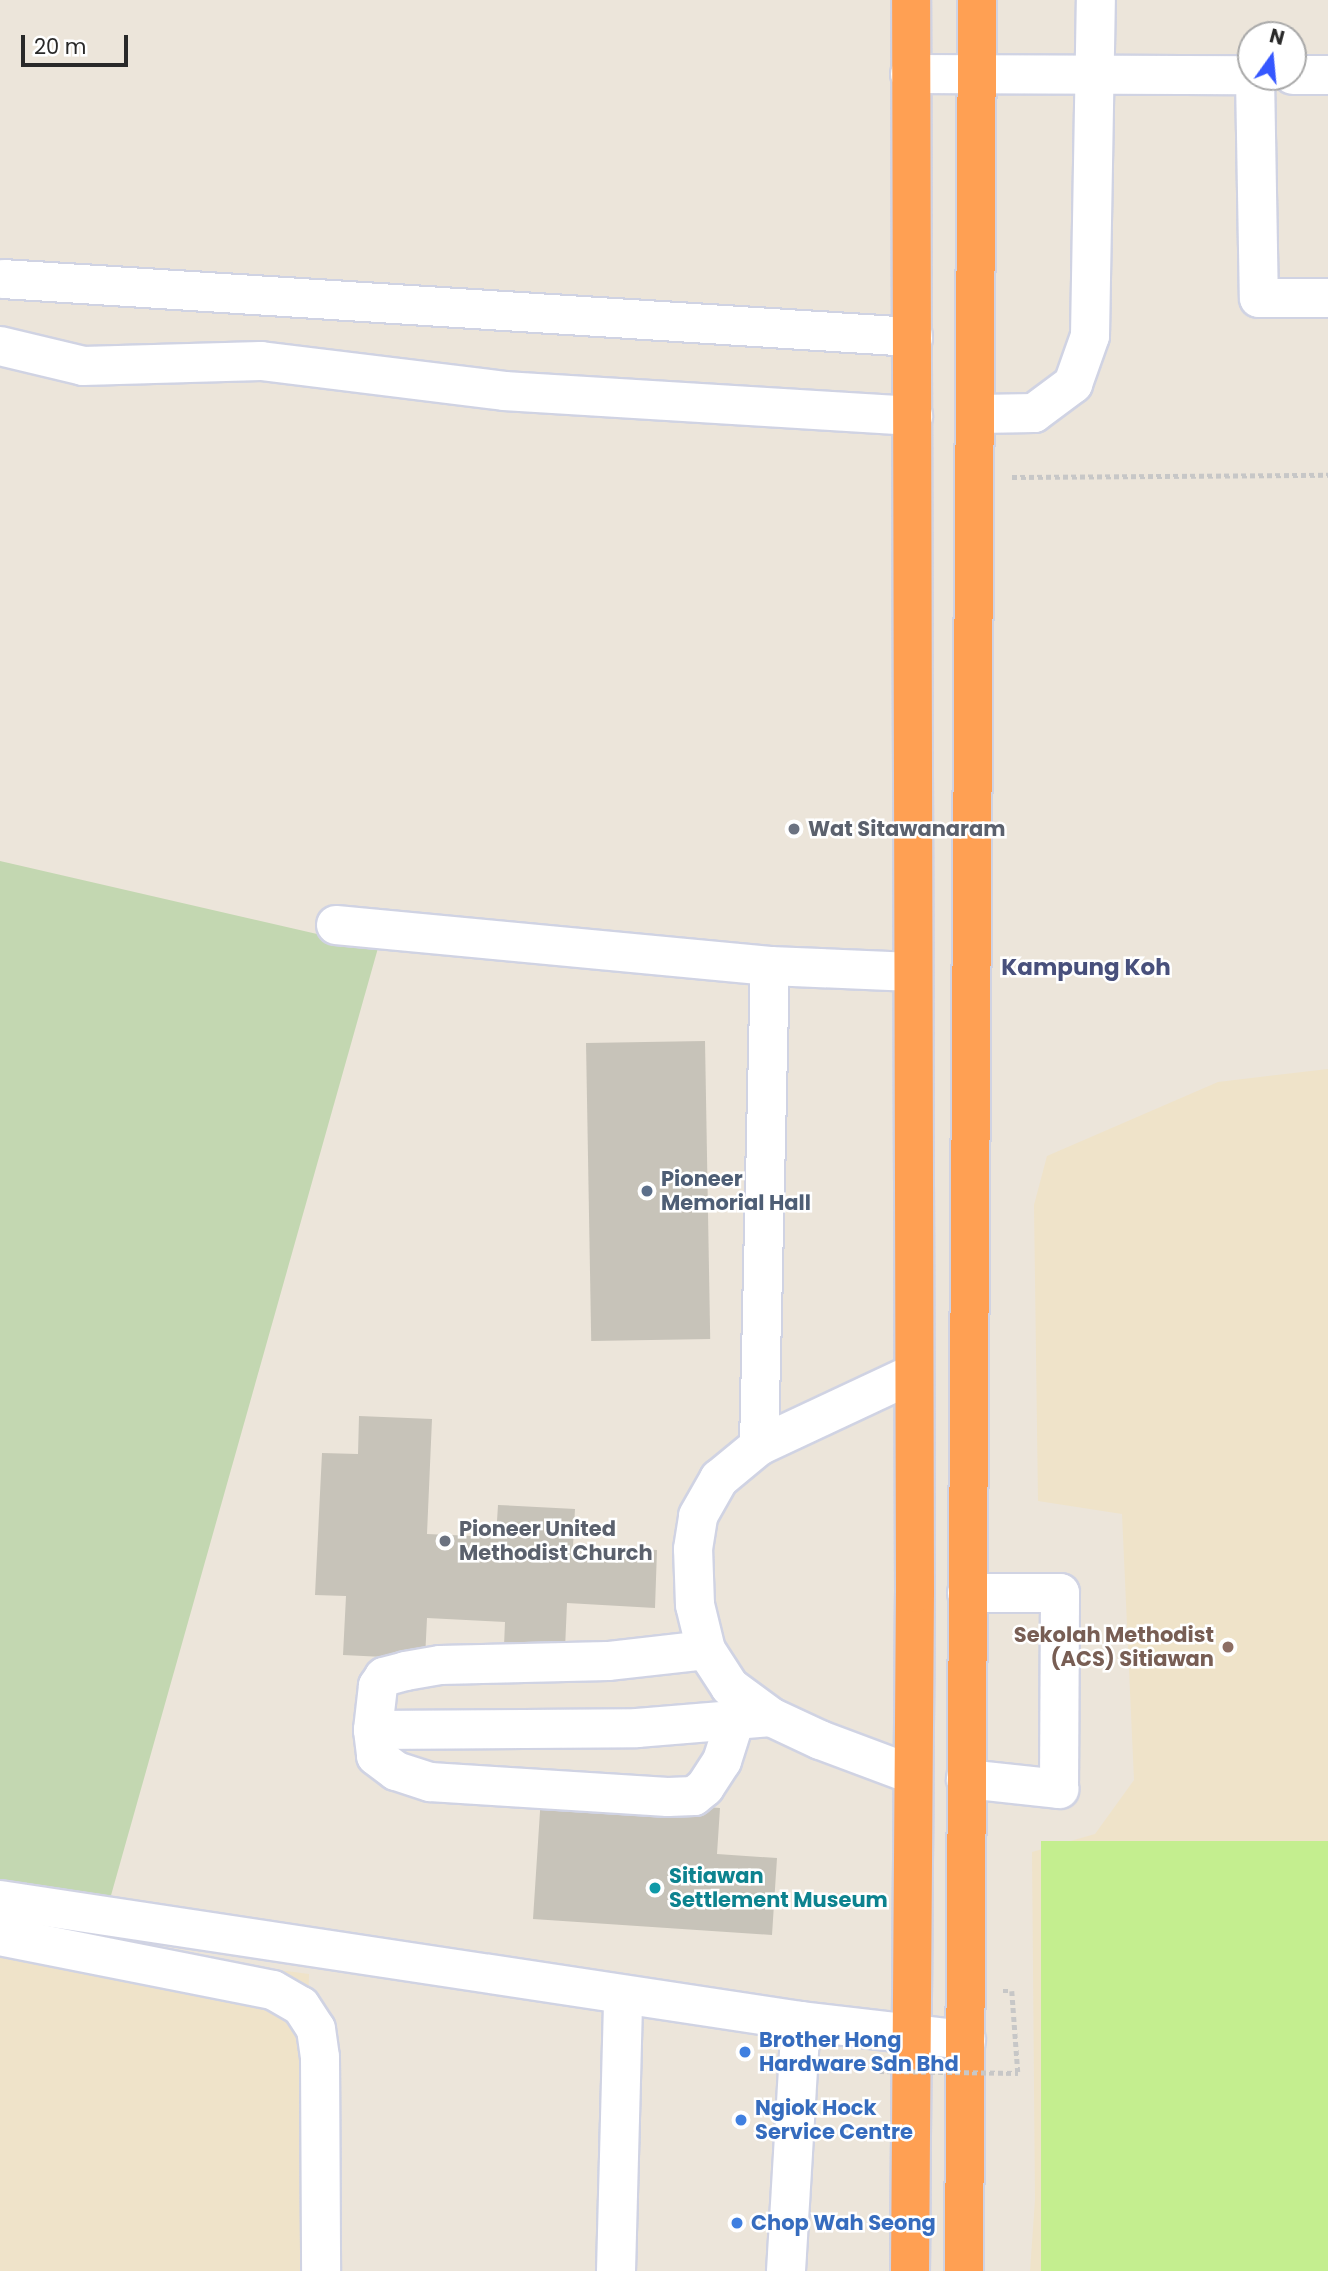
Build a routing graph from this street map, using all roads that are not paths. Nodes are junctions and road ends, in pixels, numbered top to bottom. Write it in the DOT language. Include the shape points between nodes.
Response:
graph roads {
  1 [pos="911,0"];
  2 [pos="977,0"];
  3 [pos="1096,0"];
  4 [pos="910,74"];
  5 [pos="978,74"];
  6 [pos="1097,75"];
  7 [pos="1307,75"];
  8 [pos="1328,75"];
  9 [pos="1237,76"];
  10 [pos="1253,91"];
  11 [pos="3,279"];
  12 [pos="1328,298"];
  13 [pos="913,337"];
  14 [pos="0,346"];
  15 [pos="977,414"];
  16 [pos="913,416"];
  17 [pos="337,925"];
  18 [pos="770,966"];
  19 [pos="913,972"];
  20 [pos="914,1374"];
  21 [pos="759,1446"];
  22 [pos="915,1593"];
  23 [pos="967,1593"];
  24 [pos="706,1650"];
  25 [pos="752,1718"];
  26 [pos="373,1730"];
  27 [pos="911,1774"];
  28 [pos="966,1779"];
  29 [pos="0,1900"];
  30 [pos="0,1936"];
  31 [pos="623,1995"];
  32 [pos="801,2021"];
  33 [pos="911,2034"];
  34 [pos="966,2040"];
  35 [pos="321,2271"];
  36 [pos="616,2271"];
  37 [pos="786,2271"];
  38 [pos="909,2271"];
  39 [pos="964,2271"];
  1 -- 4 [label="highway"];
  2 -- 5 [label="highway"];
  3 -- 6 [label="street"];
  4 -- 5 [label="street"];
  4 -- 13 [label="highway"];
  5 -- 6 [label="street"];
  5 -- 15 [label="highway"];
  6 -- 9 [label="street"];
  6 -- 15 [label="street" via="1090,336 1073,384 1034,413"];
  7 -- 8 [label="street"];
  10 -- 12 [label="street" via="1259,298"];
  11 -- 13 [label="street"];
  13 -- 16 [label="highway"];
  14 -- 16 [label="street" via="83,366 261,361 504,391"];
  15 -- 23 [label="highway"];
  16 -- 19 [label="highway"];
  17 -- 18 [label="street"];
  18 -- 19 [label="street"];
  18 -- 21 [label="street"];
  19 -- 20 [label="highway"];
  20 -- 21 [label="street"];
  20 -- 22 [label="highway"];
  21 -- 24 [label="street" via="719,1479 698,1516 692,1549 695,1605"];
  22 -- 23 [label="highway"];
  22 -- 27 [label="highway"];
  23 -- 28 [label="highway"];
  23 -- 28 [label="street" via="1060,1593 1059,1789"];
  24 -- 25 [label="street"];
  24 -- 26 [label="street" via="608,1661 440,1665 406,1671 384,1677 378,1686"];
  25 -- 26 [label="street" via="637,1728"];
  25 -- 26 [label="street" via="705,1787 694,1796 668,1797 430,1782 396,1771 376,1756"];
  25 -- 27 [label="street"];
  27 -- 33 [label="highway"];
  28 -- 34 [label="highway"];
  29 -- 31 [label="street"];
  30 -- 35 [label="street" via="273,1990 301,2006 316,2029 320,2057"];
  31 -- 32 [label="street"];
  31 -- 36 [label="street"];
  32 -- 33 [label="street"];
  32 -- 37 [label="street"];
  33 -- 34 [label="street"];
  33 -- 38 [label="highway"];
  34 -- 39 [label="highway"];
}
